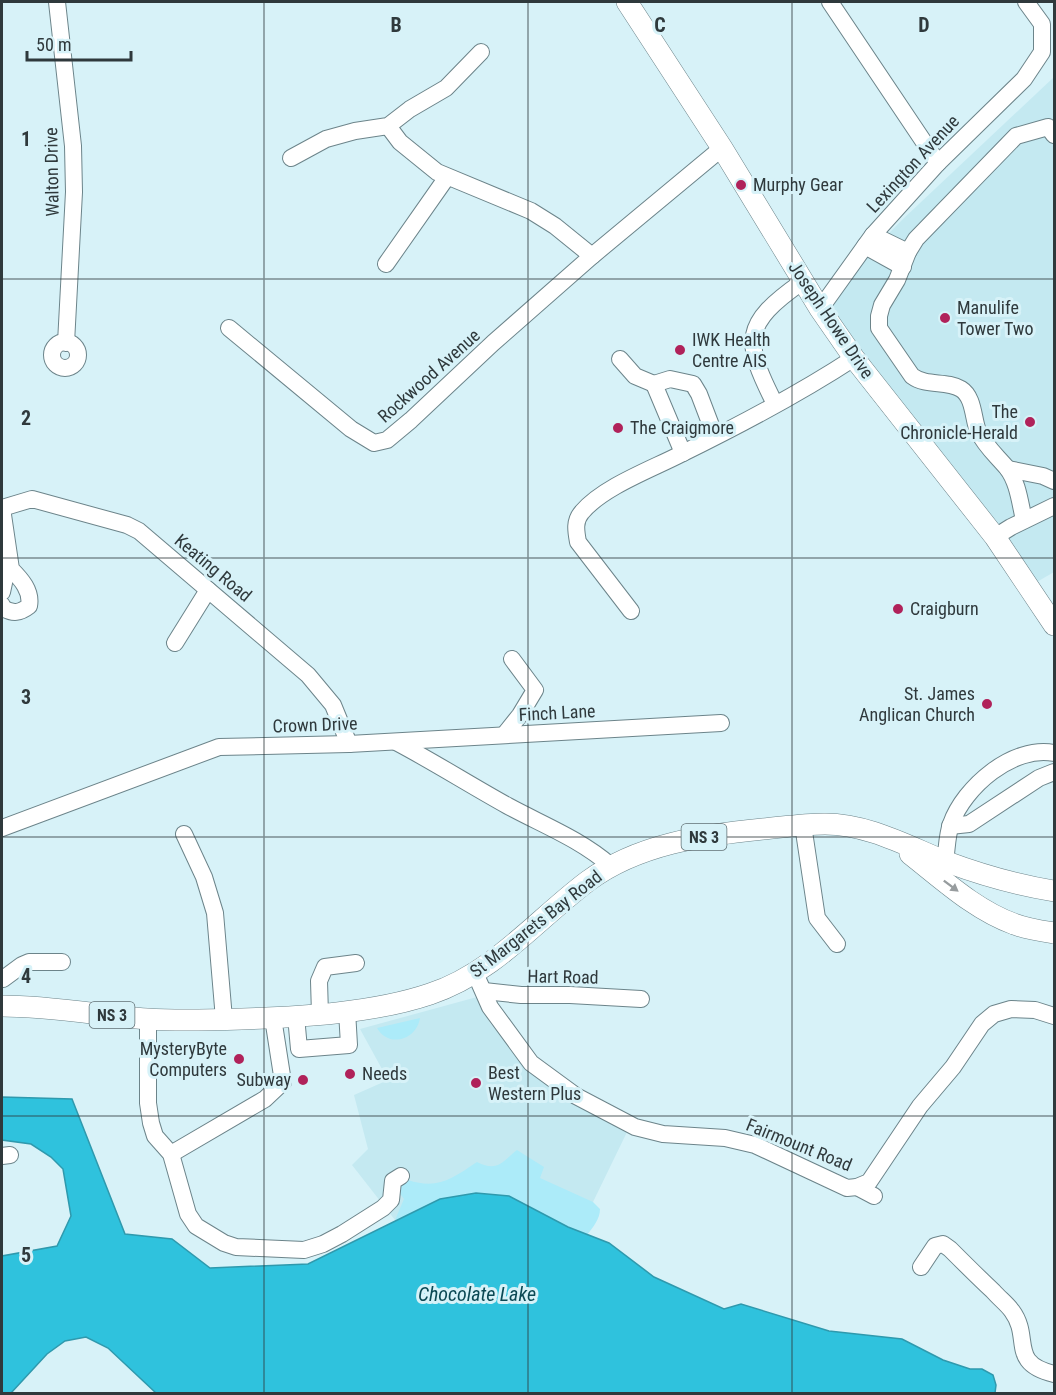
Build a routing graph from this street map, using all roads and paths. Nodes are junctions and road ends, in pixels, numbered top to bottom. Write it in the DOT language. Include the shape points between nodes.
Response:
graph roads {
  1 [pos="57,2"];
  2 [pos="627,2"];
  3 [pos="830,2"];
  4 [pos="1026,2"];
  5 [pos="481,52"];
  6 [pos="388,126"];
  7 [pos="1054,135"];
  8 [pos="722,148"];
  9 [pos="291,158"];
  10 [pos="938,163"];
  11 [pos="447,177"];
  12 [pos="869,241"];
  13 [pos="592,256"];
  14 [pos="906,260"];
  15 [pos="386,264"];
  16 [pos="802,282"];
  17 [pos="820,309"];
  18 [pos="229,328"];
  19 [pos="66,343"];
  20 [pos="620,358"];
  21 [pos="854,358"];
  22 [pos="654,384"];
  23 [pos="775,404"];
  24 [pos="715,436"];
  25 [pos="682,453"];
  26 [pos="1008,469"];
  27 [pos="1054,481"];
  28 [pos="1054,506"];
  29 [pos="2,508"];
  30 [pos="1024,520"];
  31 [pos="994,537"];
  32 [pos="11,569"];
  33 [pos="208,590"];
  34 [pos="2,592"];
  35 [pos="2,605"];
  36 [pos="631,611"];
  37 [pos="1054,625"];
  38 [pos="175,643"];
  39 [pos="512,659"];
  40 [pos="721,723"];
  41 [pos="504,735"];
  42 [pos="395,742"];
  43 [pos="349,744"];
  44 [pos="1054,753"];
  45 [pos="1054,772"];
  46 [pos="803,825"];
  47 [pos="950,826"];
  48 [pos="2,828"];
  49 [pos="184,834"];
  50 [pos="888,837"];
  51 [pos="945,861"];
  52 [pos="611,866"];
  53 [pos="1054,891"];
  54 [pos="1054,933"];
  55 [pos="837,944"];
  56 [pos="62,962"];
  57 [pos="356,963"];
  58 [pos="2,977"];
  59 [pos="479,982"];
  60 [pos="641,999"];
  61 [pos="2,1006"];
  62 [pos="347,1011"];
  63 [pos="320,1014"];
  64 [pos="296,1016"];
  65 [pos="1054,1016"];
  66 [pos="273,1018"];
  67 [pos="148,1019"];
  68 [pos="224,1019"];
  69 [pos="171,1154"];
  70 [pos="401,1176"];
  71 [pos="857,1187"];
  72 [pos="874,1196"];
  73 [pos="921,1267"];
  74 [pos="1054,1374"];
  1 -- 19 [label="street, Walton Drive" via="73,146"];
  2 -- 8 [label="main road, Joseph Howe Drive"];
  3 -- 10 [label="street"];
  4 -- 10 [label="street, Lexington Avenue" via="1042,24 1042,52 1024,79"];
  5 -- 6 [label="street" via="446,88"];
  6 -- 9 [label="street" via="326,139"];
  6 -- 11 [label="street" via="400,142"];
  7 -- 14 [label="street" via="1048,127 1016,136 916,239"];
  8 -- 13 [label="street, Rockwood Avenue"];
  8 -- 16 [label="main road, Joseph Howe Drive"];
  10 -- 12 [label="street, Lexington Avenue"];
  11 -- 13 [label="street" via="531,211"];
  11 -- 15 [label="street"];
  12 -- 14 [label="street"];
  12 -- 17 [label="street, Lexington Avenue"];
  13 -- 18 [label="street, Rockwood Avenue" via="411,420 387,440 374,443 351,429"];
  14 -- 26 [label="street" via="882,305 879,328 912,376 927,384 961,389 968,396 984,444"];
  16 -- 17 [label="main road, Joseph Howe Drive"];
  16 -- 23 [label="street" via="770,307 754,329 753,355"];
  17 -- 21 [label="main road, Joseph Howe Drive"];
  20 -- 22 [label="street" via="635,376"];
  21 -- 23 [label="street"];
  21 -- 31 [label="main road, Joseph Howe Drive"];
  22 -- 24 [label="street" via="670,379 693,384"];
  22 -- 25 [label="street"];
  23 -- 24 [label="street"];
  24 -- 25 [label="street"];
  25 -- 36 [label="street" via="595,500 576,520 578,542"];
  26 -- 27 [label="street"];
  26 -- 30 [label="street"];
  28 -- 30 [label="street"];
  29 -- 32 [label="street"];
  29 -- 33 [label="street, Keating Road" via="32,499 127,525"];
  30 -- 31 [label="street"];
  31 -- 37 [label="main road, Joseph Howe Drive"];
  32 -- 34 [label="street"];
  32 -- 35 [label="street" via="31,597 29,606 22,612 11,613"];
  33 -- 38 [label="street"];
  33 -- 43 [label="street, Keating Road" via="316,683 333,705"];
  39 -- 41 [label="street" via="535,690"];
  40 -- 41 [label="street, Finch Lane"];
  41 -- 42 [label="street, Finch Lane"];
  42 -- 43 [label="street, Crown Drive"];
  42 -- 52 [label="street" via="573,838"];
  43 -- 48 [label="street, Crown Drive" via="219,747"];
  44 -- 47 [label="street" via="1018,755 979,782 968,793"];
  45 -- 47 [label="street" via="1039,777 969,824"];
  46 -- 50 [label="main road, St Margarets Bay Road / NS 3" via="853,827"];
  46 -- 52 [label="main road, St Margarets Bay Road / NS 3" via="674,842"];
  46 -- 55 [label="street" via="817,918"];
  47 -- 51 [label="street"];
  49 -- 68 [label="street" via="215,913"];
  50 -- 51 [label="main road, St Margarets Bay Road / NS 3"];
  50 -- 54 [label="main road, St Margarets Bay Road / NS 3, one-way" via="987,911 1014,925"];
  51 -- 53 [label="main road, St Margarets Bay Road / NS 3" via="988,877"];
  52 -- 59 [label="main road, St Margarets Bay Road / NS 3" via="498,958"];
  56 -- 58 [label="street" via="29,962"];
  57 -- 63 [label="street" via="325,967 319,981"];
  58 -- 61 [label="street"];
  59 -- 60 [label="street, Hart Road" via="521,995"];
  59 -- 62 [label="main road, St Margarets Bay Road / NS 3"];
  59 -- 71 [label="street, Fairmount Road" via="490,1007 531,1063 586,1101 635,1127 663,1134 755,1144 847,1188"];
  61 -- 67 [label="main road, St Margarets Bay Road / NS 3"];
  62 -- 63 [label="main road, St Margarets Bay Road / NS 3"];
  62 -- 64 [label="street" via="349,1044 299,1049"];
  63 -- 64 [label="main road, St Margarets Bay Road / NS 3"];
  64 -- 66 [label="main road, St Margarets Bay Road / NS 3"];
  65 -- 71 [label="street, Fairmount Road" via="1011,1009 994,1014 982,1024 869,1182"];
  66 -- 68 [label="main road, St Margarets Bay Road / NS 3"];
  66 -- 69 [label="street" via="283,1082 266,1099"];
  67 -- 68 [label="main road, St Margarets Bay Road / NS 3"];
  67 -- 69 [label="street" via="151,1123 155,1136"];
  69 -- 70 [label="street" via="188,1214 196,1226 236,1247 304,1250 323,1244 383,1208 391,1200 393,1181"];
  71 -- 72 [label="street"];
  73 -- 74 [label="street" via="934,1246 943,1244 950,1249 1012,1310 1020,1324 1022,1348 1028,1361 1038,1370"];
}
